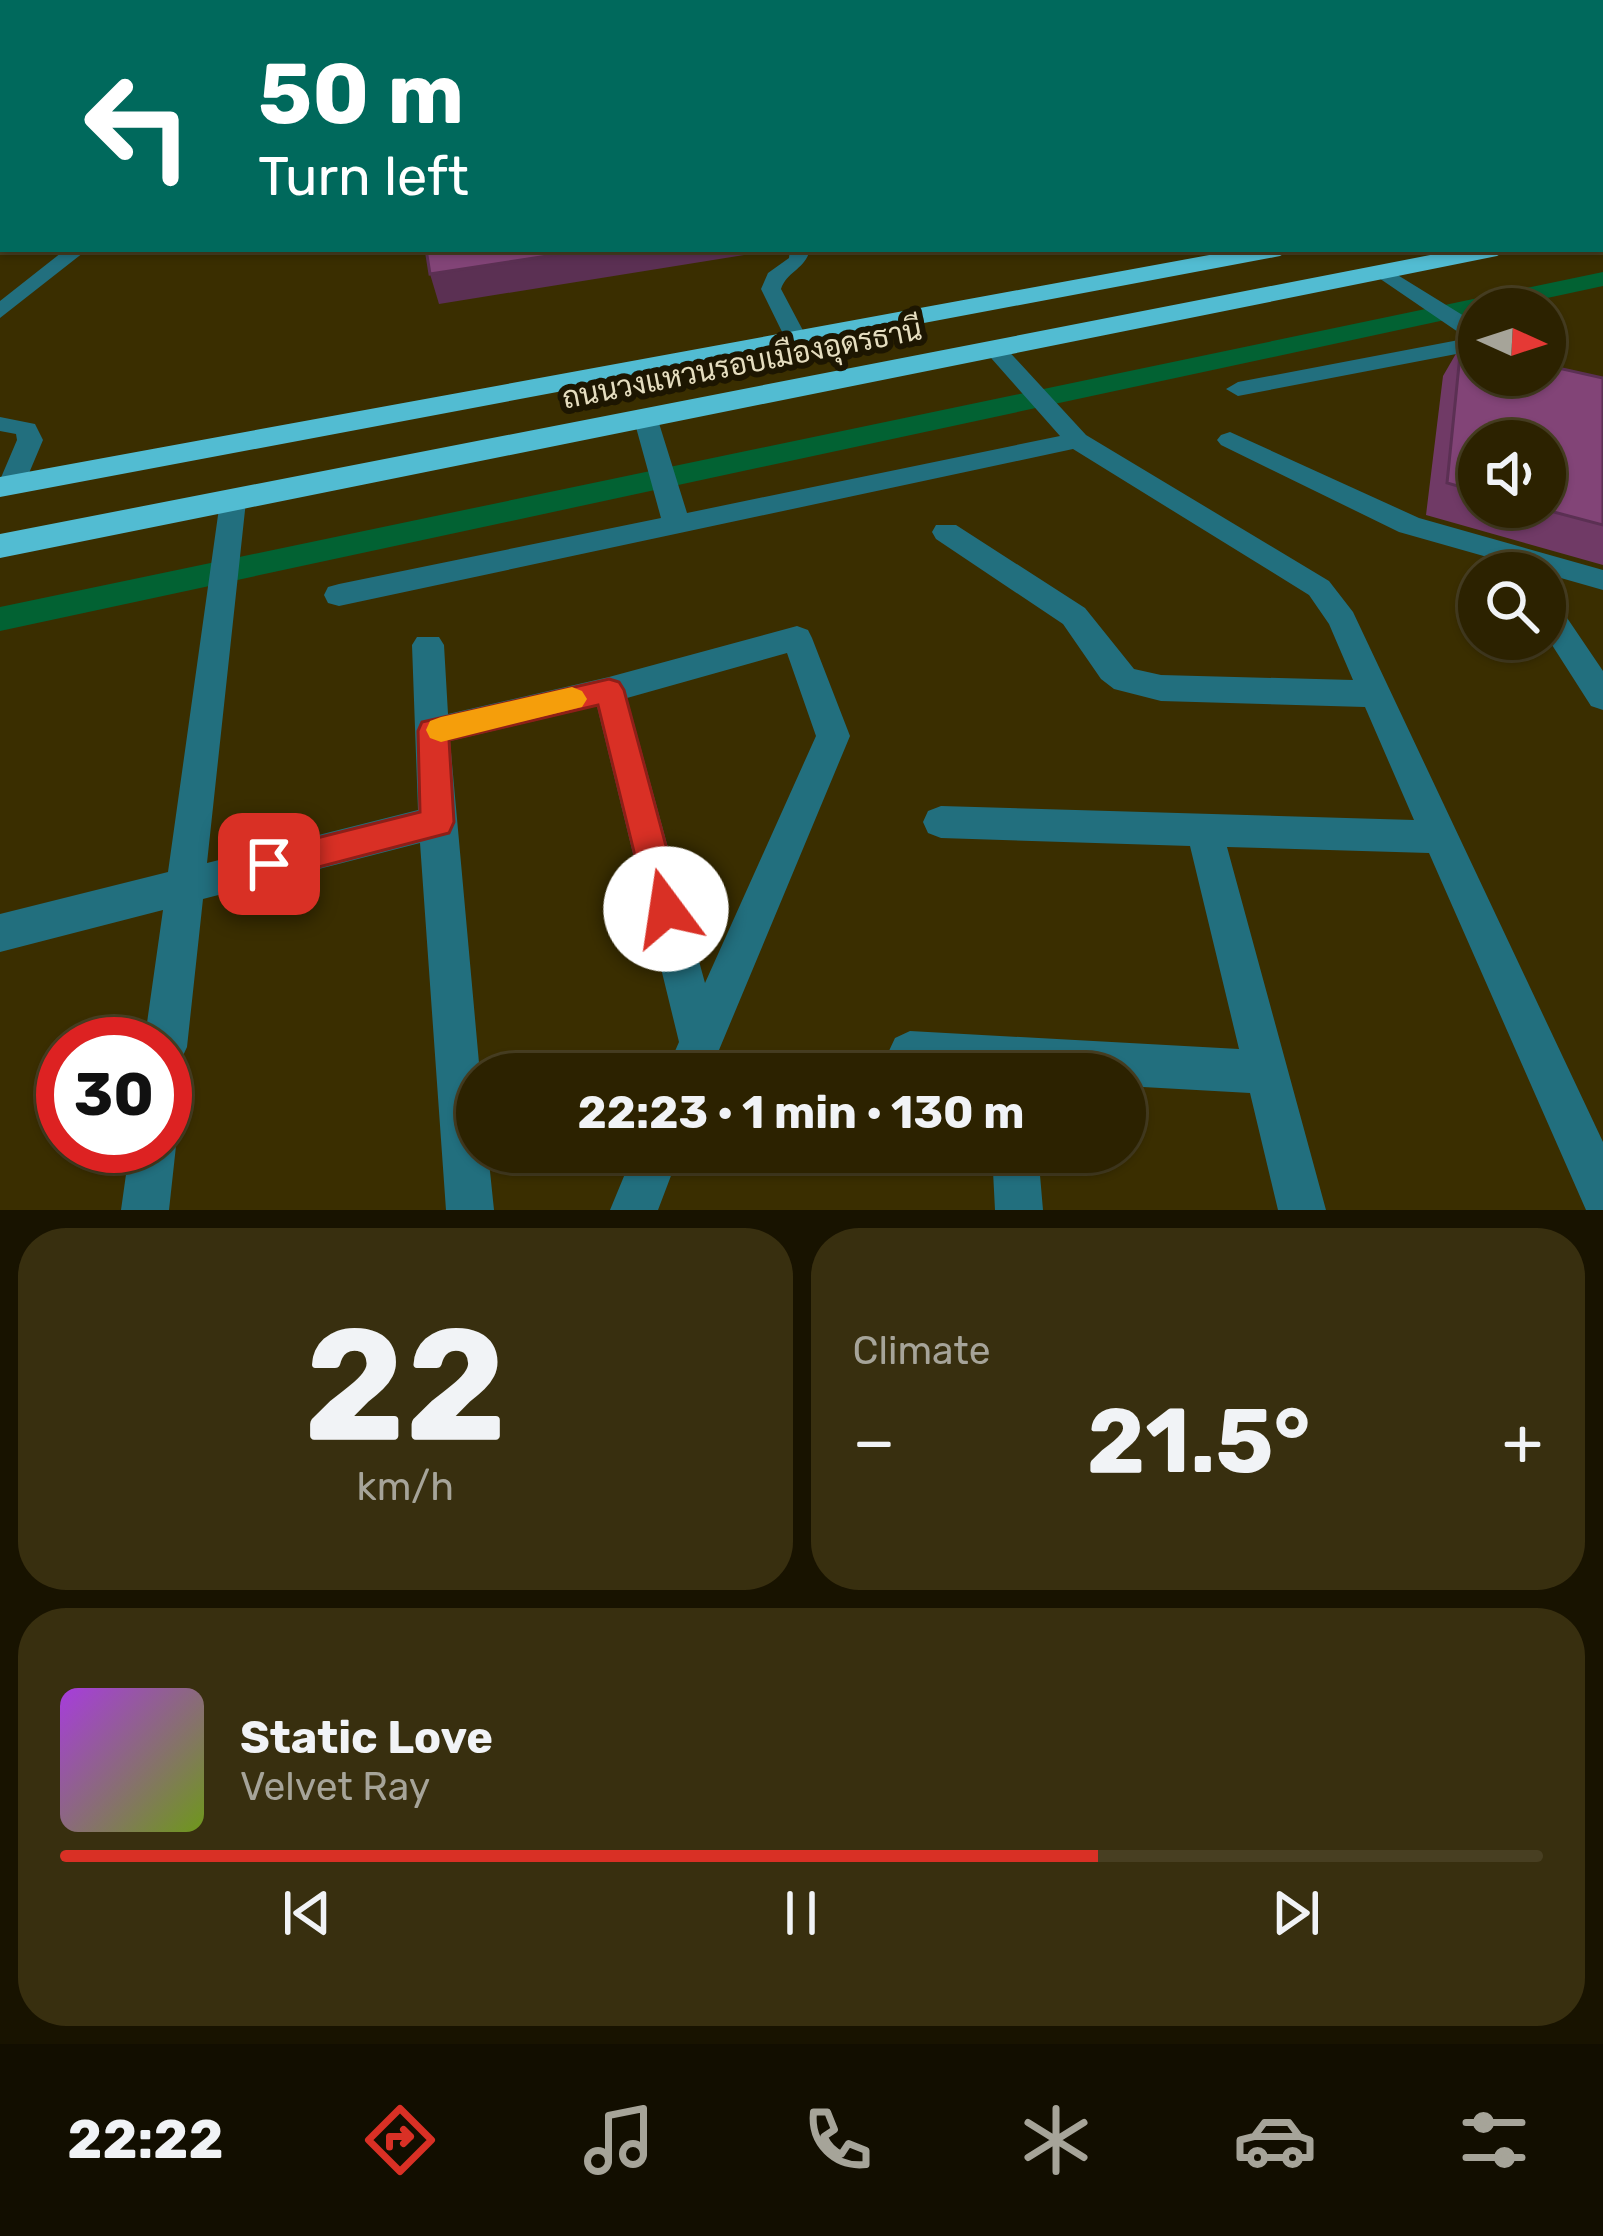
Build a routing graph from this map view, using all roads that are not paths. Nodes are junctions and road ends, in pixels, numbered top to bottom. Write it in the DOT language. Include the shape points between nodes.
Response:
graph roads {
  1 [pos="74,252"];
  2 [pos="799,252"];
  3 [pos="1264,252"];
  4 [pos="1482,252"];
  5 [pos="1383,272"];
  6 [pos="0,312"];
  7 [pos="797,340"];
  8 [pos="995,350"];
  9 [pos="1238,389"];
  10 [pos="0,424"];
  11 [pos="1066,428"];
  12 [pos="649,431"];
  13 [pos="1230,440"];
  14 [pos="5,486"];
  15 [pos="233,501"];
  16 [pos="676,520"];
  17 [pos="946,532"];
  18 [pos="0,546"];
  19 [pos="1603,580"];
  20 [pos="339,595"];
  21 [pos="1566,641"];
  22 [pos="428,644"];
  23 [pos="609,690"];
  24 [pos="1377,694"];
  25 [pos="1603,697"];
  26 [pos="433,731"];
  27 [pos="437,822"];
  28 [pos="941,822"];
  29 [pos="1204,830"];
  30 [pos="1441,837"];
  31 [pos="185,885"];
  32 [pos="0,933"];
  33 [pos="169,1017"];
  34 [pos="910,1052"];
  35 [pos="692,1053"];
  36 [pos="695,1053"];
  37 [pos="917,1053"];
  38 [pos="1146,1069"];
  39 [pos="1267,1072"];
  40 [pos="150,1173"];
  41 [pos="649,1173"];
  42 [pos="1016,1173"];
  43 [pos="1603,1194"];
  44 [pos="145,1210"];
  45 [pos="470,1210"];
  46 [pos="634,1210"];
  47 [pos="1019,1210"];
  48 [pos="1302,1210"];
  1 -- 6 [label="street"];
  2 -- 7 [label="street" via="771,289"];
  3 -- 7 [label="highway, ถนนวงแหวนรอบเมืองอุดรธานี"];
  4 -- 5 [label="highway, ถนนวงแหวนรอบเมืองอุดรธานี"];
  5 -- 8 [label="highway, ถนนวงแหวนรอบเมืองอุดรธานี"];
  5 -- 9 [label="street" via="1467,338"];
  7 -- 14 [label="highway, ถนนวงแหวนรอบเมืองอุดรธานี"];
  8 -- 11 [label="street"];
  8 -- 12 [label="highway, ถนนวงแหวนรอบเมืองอุดรธานี"];
  10 -- 14 [label="street" via="26,429 29,440"];
  11 -- 16 [label="street"];
  11 -- 24 [label="street" via="1319,588"];
  12 -- 15 [label="highway, ถนนวงแหวนรอบเมืองอุดรธานี"];
  12 -- 16 [label="street"];
  13 -- 19 [label="street" via="1409,525"];
  15 -- 18 [label="highway, ถนนวงแหวนรอบเมืองอุดรธานี"];
  15 -- 31 [label="street"];
  16 -- 20 [label="street"];
  17 -- 24 [label="street" via="1073,616 1124,680"];
  21 -- 25 [label="street"];
  22 -- 26 [label="street"];
  23 -- 26 [label="street"];
  23 -- 35 [label="street"];
  23 -- 36 [label="street" via="797,638 833,736"];
  24 -- 30 [label="street"];
  26 -- 27 [label="street"];
  27 -- 31 [label="street"];
  27 -- 45 [label="street"];
  28 -- 29 [label="street"];
  29 -- 30 [label="street"];
  29 -- 39 [label="street"];
  30 -- 43 [label="street"];
  31 -- 32 [label="street"];
  31 -- 33 [label="street"];
  34 -- 37 [label="street"];
  38 -- 39 [label="street"];
  39 -- 48 [label="street"];
  40 -- 44 [label="street"];
  41 -- 46 [label="street"];
  42 -- 47 [label="street"];
}
